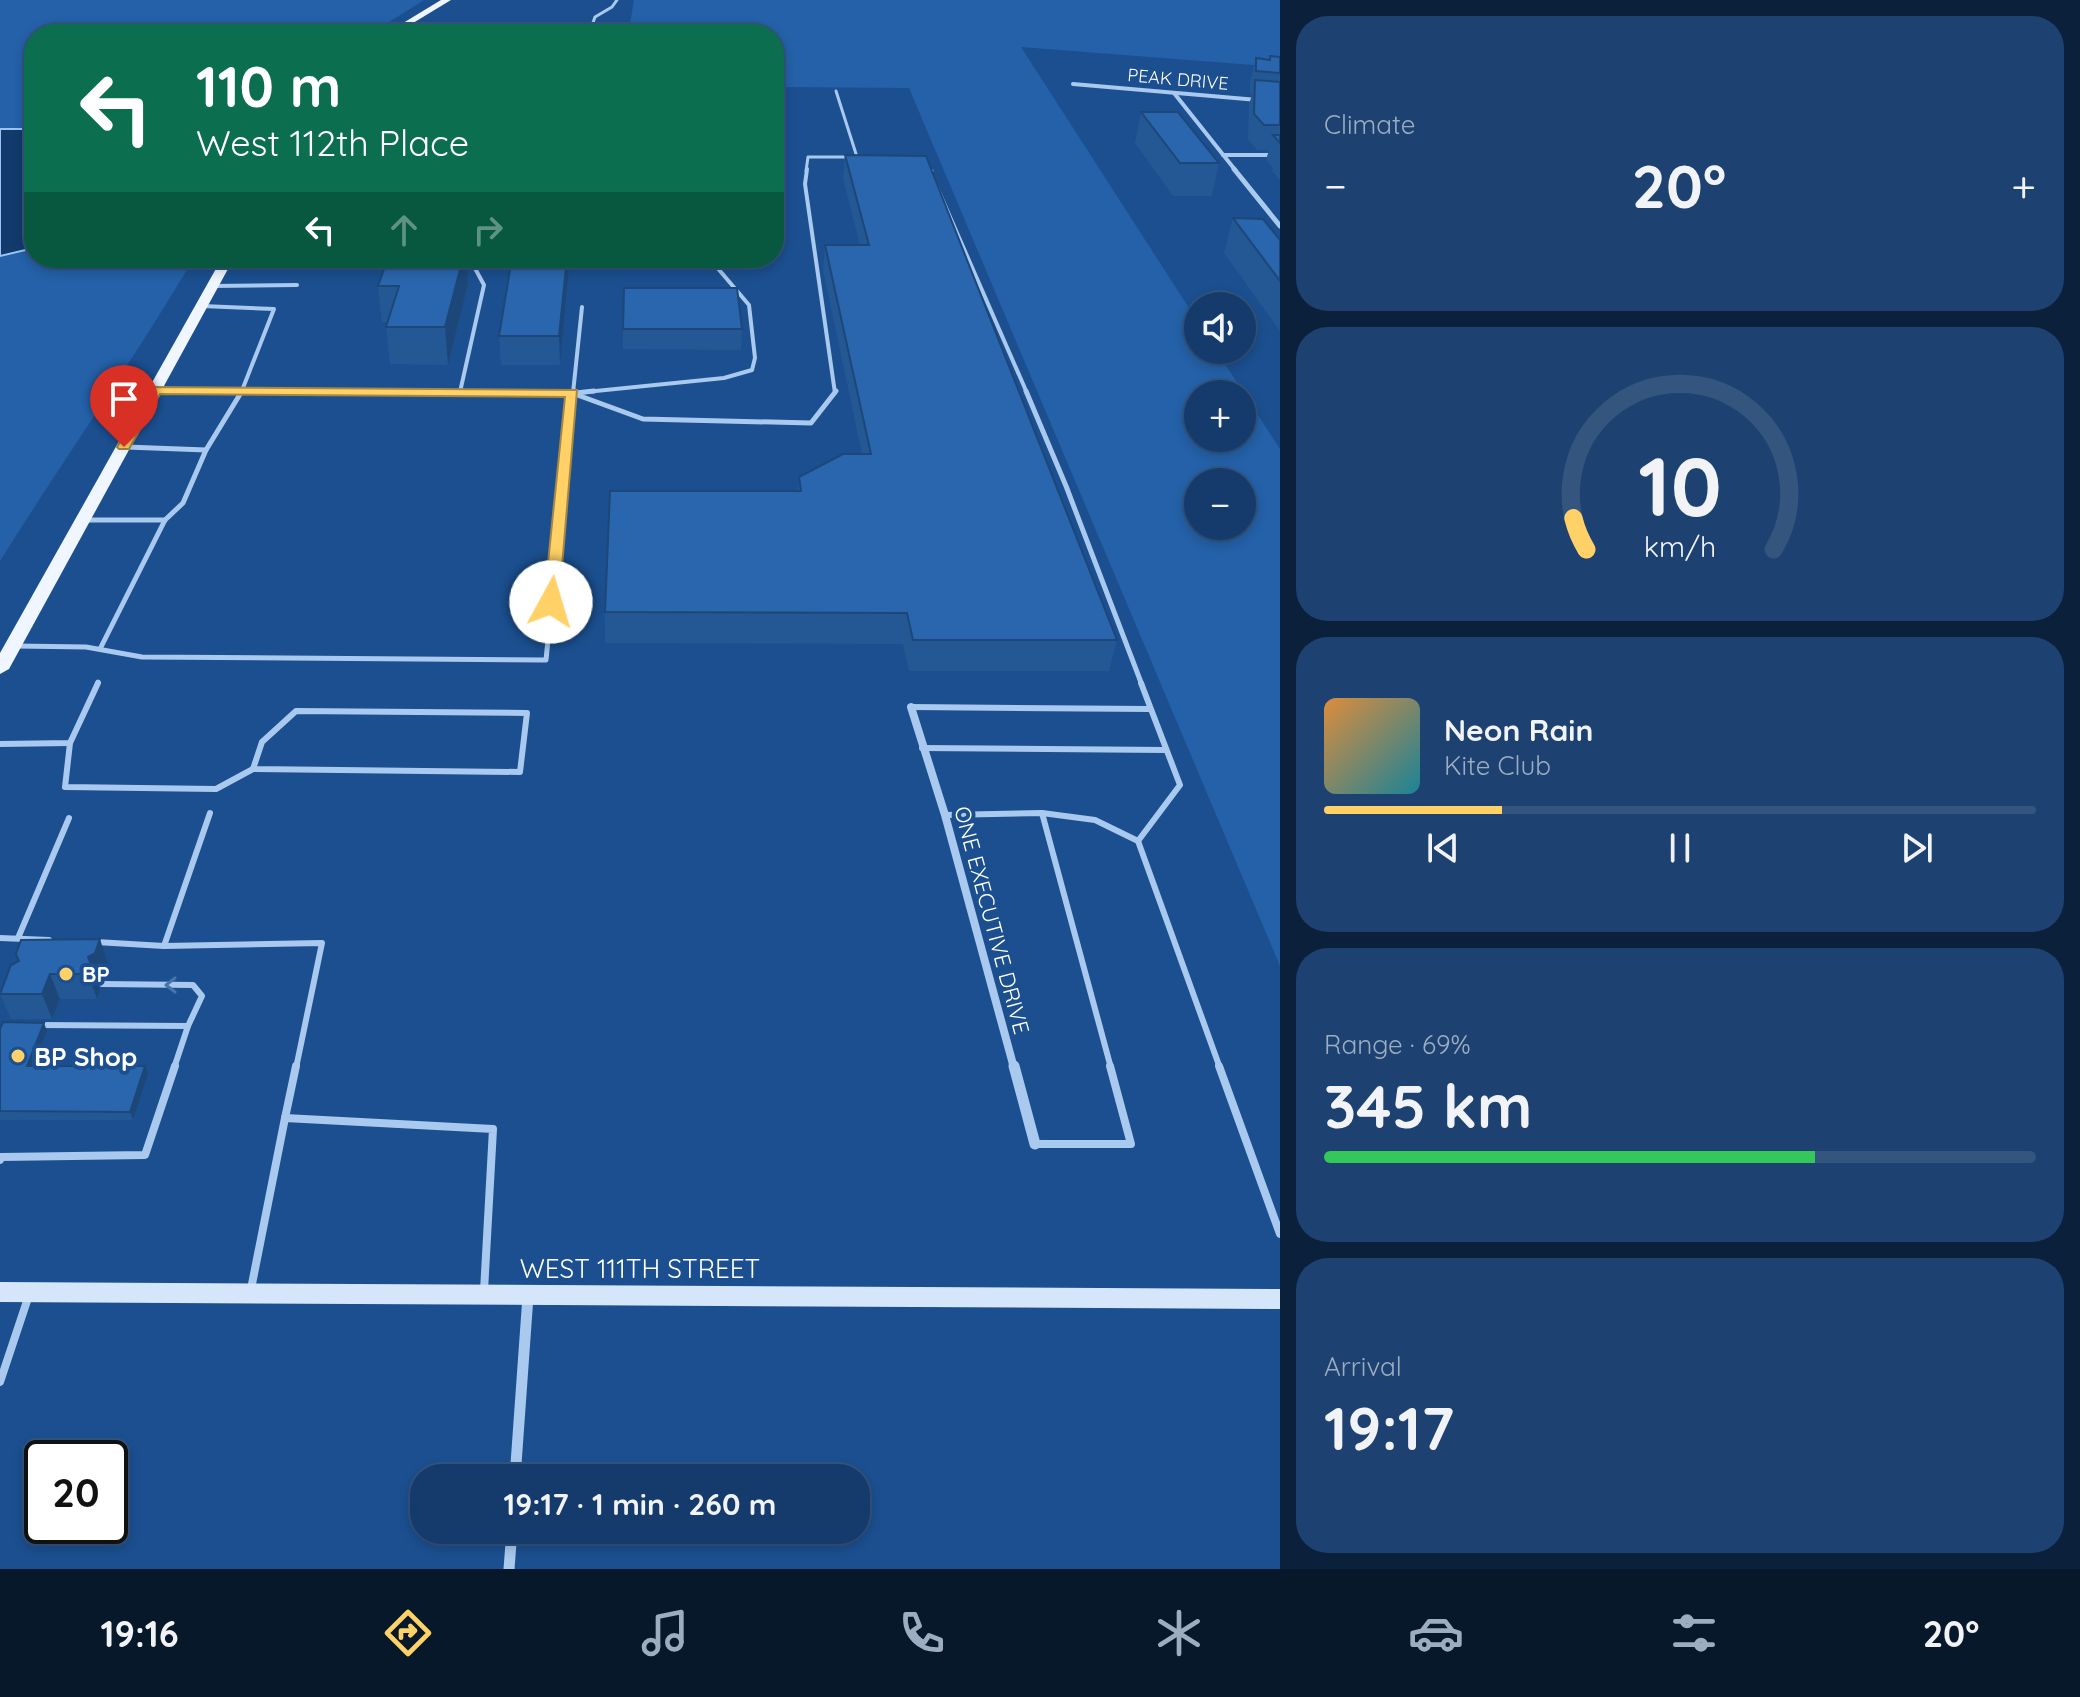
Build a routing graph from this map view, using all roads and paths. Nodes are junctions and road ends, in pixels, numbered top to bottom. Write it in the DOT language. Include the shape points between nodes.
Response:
graph roads {
  1 [pos="447,0"];
  2 [pos="617,0"];
  3 [pos="406,24"];
  4 [pos="593,24"];
  5 [pos="1073,84"];
  6 [pos="836,91"];
  7 [pos="1174,93"];
  8 [pos="1280,102"];
  9 [pos="1223,155"];
  10 [pos="1280,155"];
  11 [pos="857,157"];
  12 [pos="869,157"];
  13 [pos="919,165"];
  14 [pos="1280,226"];
  15 [pos="223,268"];
  16 [pos="475,268"];
  17 [pos="718,268"];
  18 [pos="297,285"];
  19 [pos="213,286"];
  20 [pos="202,306"];
  21 [pos="582,307"];
  22 [pos="156,390"];
  23 [pos="242,391"];
  24 [pos="460,392"];
  25 [pos="572,393"];
  26 [pos="124,447"];
  27 [pos="206,450"];
  28 [pos="83,520"];
  29 [pos="165,520"];
  30 [pos="13,646"];
  31 [pos="100,649"];
  32 [pos="0,669"];
  33 [pos="98,682"];
  34 [pos="911,707"];
  35 [pos="1149,709"];
  36 [pos="70,743"];
  37 [pos="0,744"];
  38 [pos="922,748"];
  39 [pos="1166,750"];
  40 [pos="253,769"];
  41 [pos="210,813"];
  42 [pos="1042,813"];
  43 [pos="945,815"];
  44 [pos="69,818"];
  45 [pos="1138,841"];
  46 [pos="0,938"];
  47 [pos="18,938"];
  48 [pos="62,941"];
  49 [pos="91,942"];
  50 [pos="164,946"];
  51 [pos="102,984"];
  52 [pos="31,1025"];
  53 [pos="188,1026"];
  54 [pos="285,1118"];
  55 [pos="1035,1144"];
  56 [pos="0,1158"];
  57 [pos="1280,1234"];
  58 [pos="0,1292"];
  59 [pos="30,1292"];
  60 [pos="250,1293"];
  61 [pos="484,1295"];
  62 [pos="528,1296"];
  63 [pos="1280,1299"];
  64 [pos="0,1382"];
  65 [pos="516,1464"];
  66 [pos="511,1544"];
  67 [pos="509,1569"];
  1 -- 3 [label="main road"];
  2 -- 4 [label="lane"];
  5 -- 7 [label="street, PEAK DRIVE"];
  6 -- 11 [label="lane"];
  7 -- 8 [label="street, PEAK DRIVE"];
  7 -- 9 [label="street"];
  9 -- 10 [label="street"];
  9 -- 14 [label="street"];
  11 -- 12 [label="lane"];
  11 -- 25 [label="lane" via="808,157 805,184 836,392 811,423 643,419"];
  13 -- 35 [label="lane" via="932,170 975,270 1066,486"];
  15 -- 19 [label="main road"];
  16 -- 24 [label="lane" via="484,285"];
  17 -- 25 [label="lane" via="749,305 752,370 724,378"];
  18 -- 19 [label="lane"];
  19 -- 20 [label="main road"];
  20 -- 22 [label="main road"];
  20 -- 23 [label="lane" via="274,309"];
  21 -- 25 [label="lane"];
  22 -- 23 [label="street"];
  22 -- 26 [label="main road"];
  23 -- 24 [label="street"];
  23 -- 27 [label="lane"];
  24 -- 25 [label="street"];
  25 -- 31 [label="lane" via="546,660 142,657"];
  26 -- 27 [label="lane"];
  26 -- 28 [label="main road"];
  27 -- 29 [label="lane" via="183,503"];
  28 -- 29 [label="lane"];
  28 -- 30 [label="main road"];
  29 -- 31 [label="lane"];
  30 -- 31 [label="lane"];
  30 -- 32 [label="main road"];
  33 -- 36 [label="lane"];
  34 -- 35 [label="lane"];
  34 -- 38 [label="street, ONE EXECUTIVE DRIVE"];
  35 -- 39 [label="lane"];
  36 -- 37 [label="lane"];
  36 -- 40 [label="lane" via="65,787 216,789"];
  38 -- 39 [label="lane"];
  38 -- 43 [label="street, ONE EXECUTIVE DRIVE"];
  39 -- 45 [label="lane" via="1180,785"];
  40 -- 40 [label="lane" via="520,772 527,713 296,711 262,742"];
  41 -- 50 [label="lane"];
  42 -- 43 [label="lane"];
  42 -- 45 [label="lane" via="1095,820"];
  42 -- 55 [label="lane" via="1131,1144"];
  43 -- 55 [label="street, ONE EXECUTIVE DRIVE"];
  44 -- 47 [label="lane"];
  45 -- 57 [label="lane"];
  46 -- 47 [label="lane"];
  47 -- 48 [label="lane"];
  49 -- 50 [label="lane"];
  50 -- 54 [label="lane" via="322,943"];
  53 -- 51 [label="lane, one-way" via="202,996 193,985"];
  52 -- 53 [label="lane"];
  53 -- 56 [label="lane" via="145,1155"];
  54 -- 60 [label="lane"];
  54 -- 61 [label="lane" via="493,1129"];
  58 -- 59 [label="main road, WEST 111TH STREET"];
  59 -- 60 [label="main road, WEST 111TH STREET"];
  59 -- 64 [label="lane"];
  60 -- 61 [label="main road, WEST 111TH STREET"];
  61 -- 62 [label="main road, WEST 111TH STREET"];
  62 -- 63 [label="main road, WEST 111TH STREET"];
  62 -- 65 [label="street"];
  66 -- 67 [label="street"];
}
